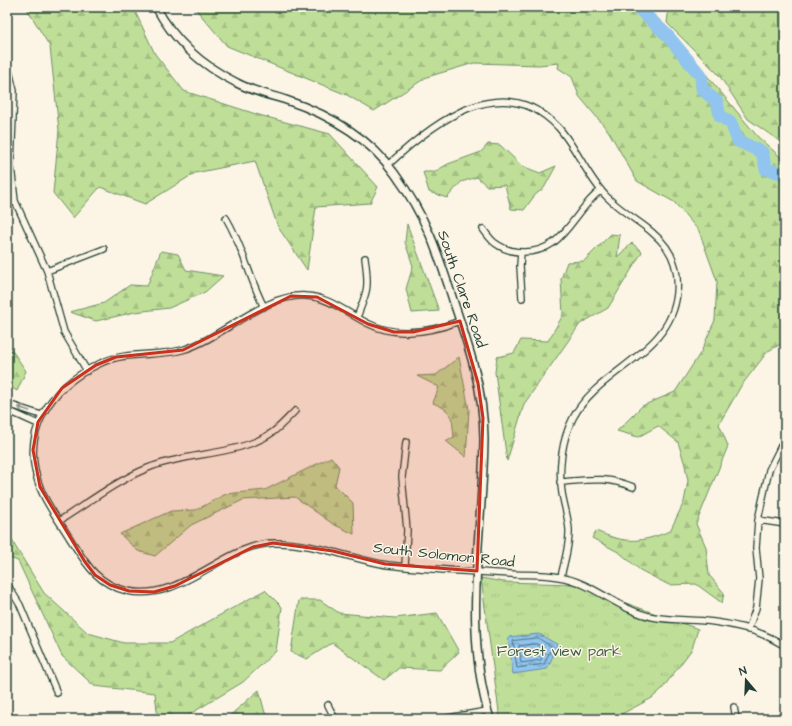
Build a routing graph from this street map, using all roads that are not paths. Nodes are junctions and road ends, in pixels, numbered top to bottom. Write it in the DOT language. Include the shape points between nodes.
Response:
graph roads {
  1 [pos="156,7"];
  2 [pos="7,63"];
  3 [pos="388,164"];
  4 [pos="600,190"];
  5 [pos="15,201"];
  6 [pos="7,203"];
  7 [pos="226,218"];
  8 [pos="483,229"];
  9 [pos="104,249"];
  10 [pos="521,252"];
  11 [pos="365,258"];
  12 [pos="47,270"];
  13 [pos="522,298"];
  14 [pos="264,307"];
  15 [pos="356,317"];
  16 [pos="460,322"];
  17 [pos="87,371"];
  18 [pos="7,407"];
  19 [pos="7,410"];
  20 [pos="295,411"];
  21 [pos="41,415"];
  22 [pos="38,424"];
  23 [pos="785,438"];
  24 [pos="406,442"];
  25 [pos="560,482"];
  26 [pos="633,487"];
  27 [pos="758,520"];
  28 [pos="59,521"];
  29 [pos="785,524"];
  30 [pos="405,566"];
  31 [pos="477,571"];
  32 [pos="561,577"];
  33 [pos="7,584"];
  34 [pos="748,630"];
  35 [pos="785,646"];
  36 [pos="57,693"];
  37 [pos="328,705"];
  38 [pos="734,707"];
  39 [pos="487,711"];
  40 [pos="335,719"];
  41 [pos="442,719"];
  42 [pos="490,719"];
  43 [pos="736,719"];
  1 -- 3 [label="street, South Clare Road" via="177,38 212,69 239,84 302,106 339,123 363,140"];
  2 -- 5 [label="street" via="14,91 11,166"];
  3 -- 4 [label="street" via="425,132 458,112 483,103 512,103 538,111 559,128"];
  3 -- 16 [label="street, South Clare Road" via="423,217 436,247"];
  4 -- 10 [label="street" via="585,203 553,243 532,252"];
  4 -- 25 [label="street" via="659,238 676,273 677,293 670,319 653,344 588,397 574,416 567,430 560,466"];
  5 -- 6 [label="street"];
  5 -- 12 [label="street"];
  7 -- 14 [label="street" via="235,233 250,279"];
  8 -- 10 [label="street" via="502,247"];
  9 -- 12 [label="street"];
  10 -- 13 [label="street"];
  11 -- 15 [label="street" via="368,291"];
  12 -- 17 [label="street" via="64,332"];
  14 -- 15 [label="street, South Solomon Road" via="280,299 303,295 332,302"];
  14 -- 17 [label="street, South Solomon Road" via="183,350 116,357"];
  15 -- 16 [label="street, South Solomon Road" via="394,332 413,332"];
  16 -- 31 [label="street, South Clare Road" via="478,383 482,418 483,451"];
  17 -- 21 [label="street, South Solomon Road" via="62,388"];
  21 -- 18 [label="street, one-way" via="14,406"];
  19 -- 22 [label="street"];
  20 -- 28 [label="street" via="282,425 258,441 149,468 131,476"];
  21 -- 22 [label="street, South Solomon Road"];
  22 -- 28 [label="street, South Solomon Road" via="34,450 36,474 46,500"];
  23 -- 27 [label="street" via="769,470"];
  24 -- 30 [label="street" via="402,477 407,530"];
  25 -- 26 [label="street" via="603,479 616,480"];
  25 -- 32 [label="street" via="569,531"];
  27 -- 29 [label="street"];
  27 -- 34 [label="street" via="756,548 759,579 756,608"];
  28 -- 30 [label="street, South Solomon Road" via="96,576 110,585 129,591 154,592 174,586 253,547 273,543 333,551"];
  30 -- 31 [label="street, South Solomon Road"];
  31 -- 32 [label="street, South Solomon Road"];
  31 -- 39 [label="street, South Clare Road" via="476,648"];
  32 -- 34 [label="street, South Solomon Road" via="596,590 641,614 666,619 713,622"];
  33 -- 36 [label="street" via="20,605"];
  34 -- 35 [label="street, South Solomon Road"];
  37 -- 40 [label="street"];
  38 -- 43 [label="street"];
  39 -- 41 [label="street"];
  39 -- 42 [label="street, South Clare Road"];
}
